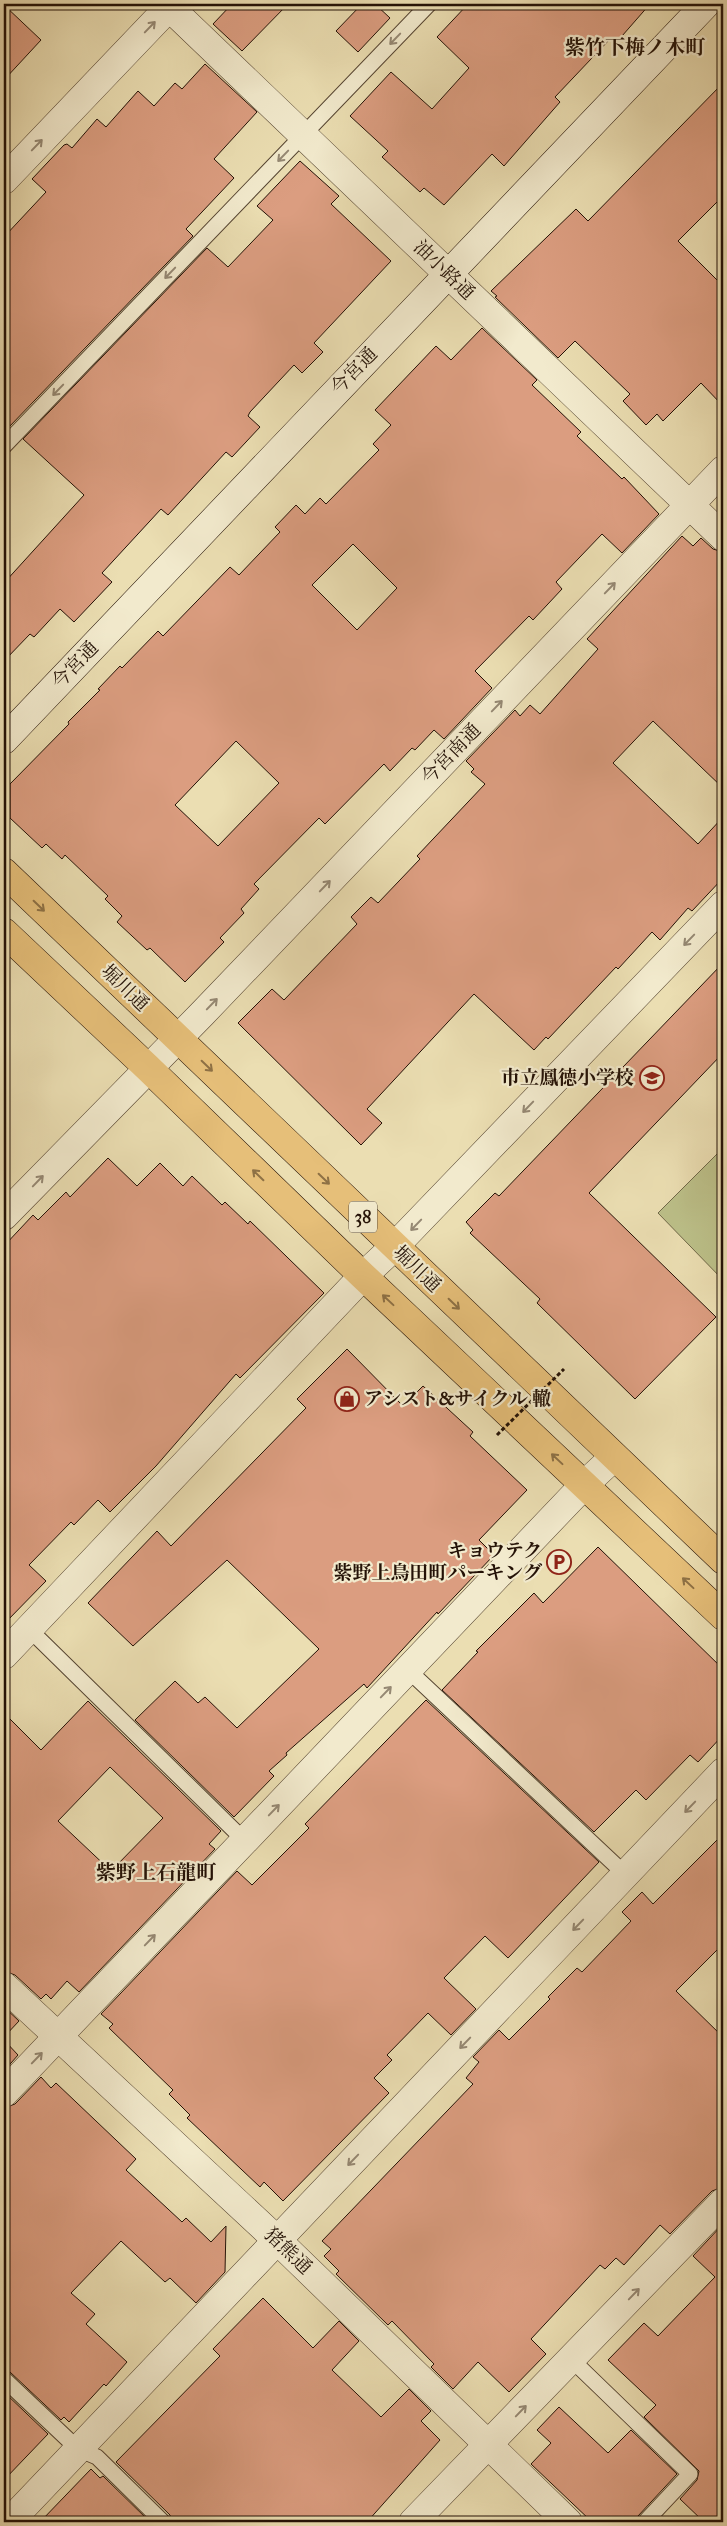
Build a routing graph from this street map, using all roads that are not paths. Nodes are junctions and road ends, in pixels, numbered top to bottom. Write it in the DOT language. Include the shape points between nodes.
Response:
graph roads {
  1 [pos="429,4"];
  2 [pos="706,4"];
  3 [pos="169,5"];
  4 [pos="303,136"];
  5 [pos="4,180"];
  6 [pos="448,273"];
  7 [pos="4,446"];
  8 [pos="723,470"];
  9 [pos="690,505"];
  10 [pos="723,537"];
  11 [pos="4,740"];
  12 [pos="4,872"];
  13 [pos="723,905"];
  14 [pos="4,932"];
  15 [pos="178,1039"];
  16 [pos="148,1068"];
  17 [pos="4,1216"];
  18 [pos="394,1247"];
  19 [pos="363,1276"];
  20 [pos="614,1457"];
  21 [pos="584,1484"];
  22 [pos="723,1560"];
  23 [pos="723,1616"];
  24 [pos="29,1629"];
  25 [pos="4,1655"];
  26 [pos="408,1670"];
  27 [pos="723,1772"];
  28 [pos="245,1840"];
  29 [pos="626,1874"];
  30 [pos="4,1986"];
  31 [pos="57,2037"];
  32 [pos="4,2093"];
  33 [pos="723,2202"];
  34 [pos="278,2240"];
  35 [pos="571,2359"];
  36 [pos="4,2379"];
  37 [pos="487,2446"];
  38 [pos="78,2449"];
  39 [pos="9,2522"];
  40 [pos="163,2522"];
  41 [pos="413,2522"];
  42 [pos="568,2522"];
  43 [pos="644,2522"];
  1 -- 4 [label="lane, one-way"];
  2 -- 6 [label="street, 今宮通"];
  3 -- 4 [label="street, 油小路通"];
  5 -- 3 [label="street, one-way"];
  4 -- 6 [label="street, 油小路通"];
  4 -- 7 [label="lane, one-way"];
  6 -- 9 [label="street, 油小路通"];
  6 -- 11 [label="street, 今宮通"];
  8 -- 9 [label="street, 今宮南通"];
  9 -- 10 [label="street, 油小路通"];
  15 -- 9 [label="street, 今宮南通, one-way"];
  12 -- 15 [label="main road, 堀川通 / 38, one-way"];
  13 -- 18 [label="street, one-way"];
  14 -- 16 [label="main road, 38"];
  15 -- 16 [label="street, 今宮南通"];
  15 -- 18 [label="main road, 堀川通 / 38, one-way"];
  17 -- 16 [label="street, 今宮南通, one-way"];
  19 -- 16 [label="main road, 38, one-way"];
  18 -- 19 [label="street"];
  18 -- 20 [label="main road, 堀川通 / 38, one-way"];
  21 -- 19 [label="main road, 38, one-way"];
  19 -- 24 [label="street"];
  20 -- 21 [label="street"];
  20 -- 22 [label="main road, 堀川通 / 38"];
  23 -- 21 [label="main road, 38, one-way"];
  21 -- 26 [label="street"];
  24 -- 25 [label="street"];
  24 -- 28 [label="lane"];
  28 -- 26 [label="street, one-way"];
  26 -- 29 [label="lane"];
  27 -- 29 [label="street, one-way"];
  31 -- 28 [label="street, one-way"];
  29 -- 34 [label="street, one-way"];
  30 -- 31 [label="street, 猪熊通"];
  32 -- 31 [label="street, one-way"];
  31 -- 34 [label="street, 猪熊通"];
  35 -- 33 [label="street, one-way"];
  34 -- 37 [label="street, 猪熊通"];
  34 -- 38 [label="street"];
  37 -- 35 [label="street, one-way"];
  35 -- 43 [label="lane" via="690,2474"];
  36 -- 38 [label="lane"];
  37 -- 41 [label="street"];
  37 -- 42 [label="street, 猪熊通"];
  38 -- 39 [label="street"];
  38 -- 40 [label="lane" via="97,2457"];
}
